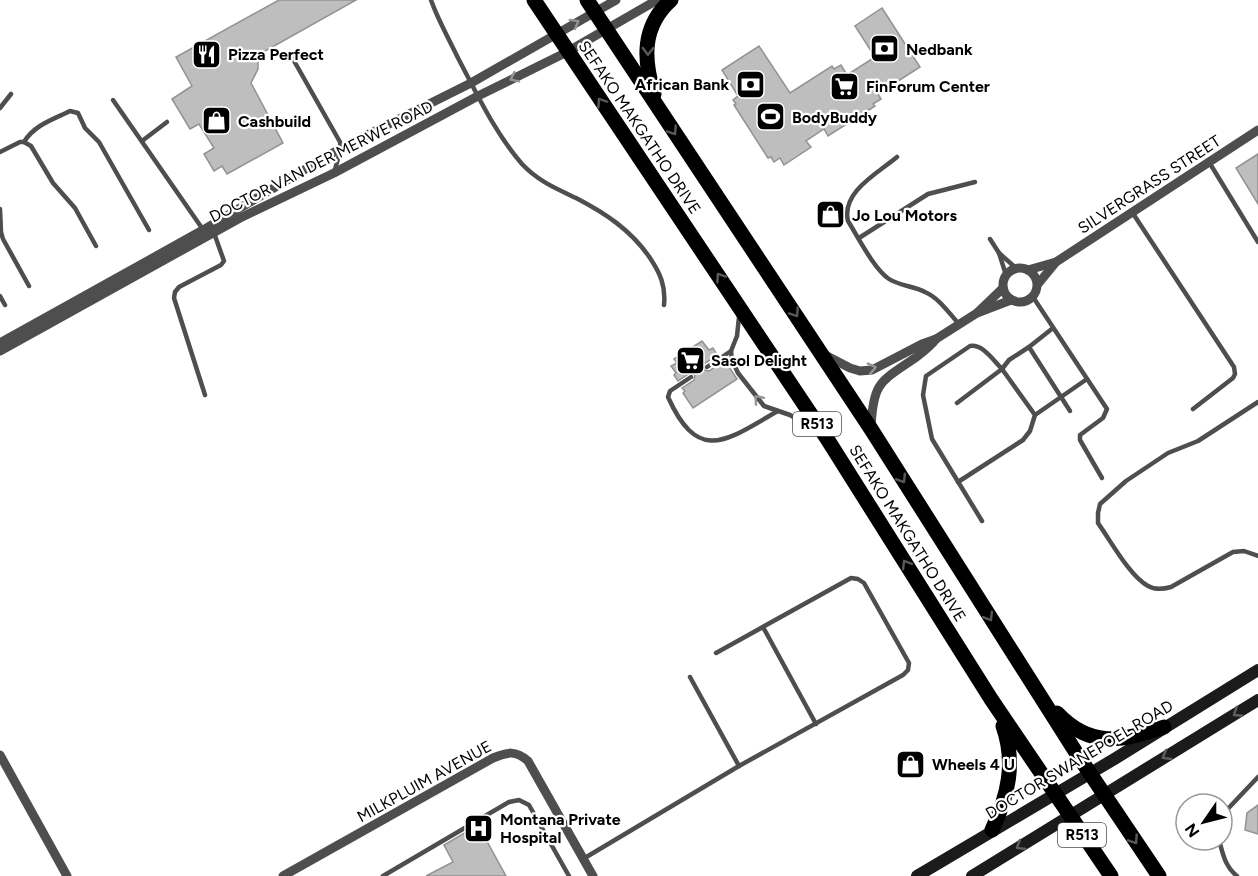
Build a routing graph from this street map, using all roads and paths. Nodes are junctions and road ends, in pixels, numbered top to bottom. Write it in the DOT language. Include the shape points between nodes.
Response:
graph roads {
  1 [pos="431,0"];
  2 [pos="534,0"];
  3 [pos="616,0"];
  4 [pos="657,0"];
  5 [pos="670,0"];
  6 [pos="591,6"];
  7 [pos="606,30"];
  8 [pos="556,34"];
  9 [pos="289,52"];
  10 [pos="567,52"];
  11 [pos="471,82"];
  12 [pos="11,94"];
  13 [pos="478,96"];
  14 [pos="113,100"];
  15 [pos="0,108"];
  16 [pos="659,110"];
  17 [pos="167,122"];
  18 [pos="1258,130"];
  19 [pos="142,141"];
  20 [pos="24,142"];
  21 [pos="341,148"];
  22 [pos="0,152"];
  23 [pos="897,157"];
  24 [pos="1209,162"];
  25 [pos="334,173"];
  26 [pos="975,182"];
  27 [pos="0,209"];
  28 [pos="1132,212"];
  29 [pos="149,230"];
  30 [pos="208,233"];
  31 [pos="859,237"];
  32 [pos="990,239"];
  33 [pos="1258,242"];
  34 [pos="96,246"];
  35 [pos="999,254"];
  36 [pos="1056,262"];
  37 [pos="1016,268"];
  38 [pos="1028,270"];
  39 [pos="1006,275"];
  40 [pos="1038,284"];
  41 [pos="28,286"];
  42 [pos="1003,288"];
  43 [pos="0,296"];
  44 [pos="1033,297"];
  45 [pos="1011,300"];
  46 [pos="5,305"];
  47 [pos="664,305"];
  48 [pos="739,306"];
  49 [pos="977,313"];
  50 [pos="960,324"];
  51 [pos="1053,328"];
  52 [pos="936,339"];
  53 [pos="0,343"];
  54 [pos="1029,347"];
  55 [pos="0,351"];
  56 [pos="731,351"];
  57 [pos="821,352"];
  58 [pos="707,367"];
  59 [pos="1002,369"];
  60 [pos="691,377"];
  61 [pos="1087,379"];
  62 [pos="205,395"];
  63 [pos="1060,396"];
  64 [pos="1258,402"];
  65 [pos="957,403"];
  66 [pos="1193,409"];
  67 [pos="778,411"];
  68 [pos="1070,411"];
  69 [pos="1035,415"];
  70 [pos="871,429"];
  71 [pos="826,437"];
  72 [pos="1102,478"];
  73 [pos="958,482"];
  74 [pos="982,521"];
  75 [pos="1258,556"];
  76 [pos="763,627"];
  77 [pos="716,653"];
  78 [pos="1258,670"];
  79 [pos="690,677"];
  80 [pos="1258,678"];
  81 [pos="1030,681"];
  82 [pos="1217,696"];
  83 [pos="991,699"];
  84 [pos="1258,700"];
  85 [pos="816,724"];
  86 [pos="1164,727"];
  87 [pos="0,755"];
  88 [pos="739,766"];
  89 [pos="1090,774"];
  90 [pos="1258,777"];
  91 [pos="1103,794"];
  92 [pos="1054,795"];
  93 [pos="1234,800"];
  94 [pos="1069,816"];
  95 [pos="992,830"];
  96 [pos="1222,852"];
  97 [pos="583,859"];
  98 [pos="67,876"];
  99 [pos="283,876"];
  100 [pos="382,876"];
  101 [pos="569,876"];
  102 [pos="593,876"];
  103 [pos="916,876"];
  104 [pos="972,876"];
  105 [pos="1111,876"];
  106 [pos="1159,876"];
  107 [pos="1237,876"];
  1 -- 11 [label="lane"];
  2 -- 8 [label="main road, SEFAKO MAKGATHO DRIVE / R513"];
  3 -- 6 [label="street, DOCTOR VAN DER MERWE ROAD"];
  4 -- 7 [label="street, DOCTOR VAN DER MERWE ROAD"];
  5 -- 16 [label="main road, one-way" via="654,19 648,43 648,70"];
  6 -- 7 [label="main road, SEFAKO MAKGATHO DRIVE / R513"];
  8 -- 6 [label="street, DOCTOR VAN DER MERWE ROAD, one-way"];
  7 -- 10 [label="street, DOCTOR VAN DER MERWE ROAD"];
  7 -- 16 [label="main road, SEFAKO MAKGATHO DRIVE / R513"];
  8 -- 10 [label="main road, SEFAKO MAKGATHO DRIVE / R513"];
  8 -- 11 [label="street, DOCTOR VAN DER MERWE ROAD"];
  9 -- 21 [label="lane"];
  10 -- 13 [label="street, DOCTOR VAN DER MERWE ROAD, one-way"];
  48 -- 10 [label="main road, SEFAKO MAKGATHO DRIVE / R513, one-way"];
  11 -- 13 [label="lane"];
  11 -- 21 [label="street, DOCTOR VAN DER MERWE ROAD"];
  12 -- 15 [label="lane"];
  13 -- 25 [label="street, DOCTOR VAN DER MERWE ROAD"];
  13 -- 47 [label="lane" via="521,163 536,178 606,215 635,239 660,274"];
  14 -- 19 [label="lane"];
  16 -- 57 [label="main road, SEFAKO MAKGATHO DRIVE / R513, one-way"];
  17 -- 19 [label="lane"];
  18 -- 24 [label="street, SILVERGRASS STREET"];
  19 -- 30 [label="lane"];
  20 -- 22 [label="lane"];
  20 -- 29 [label="lane" via="33,130 70,111 78,113"];
  20 -- 34 [label="lane" via="31,146 53,183 70,201"];
  21 -- 25 [label="lane"];
  21 -- 30 [label="street, DOCTOR VAN DER MERWE ROAD"];
  23 -- 31 [label="lane" via="850,199 848,221"];
  24 -- 28 [label="street, SILVERGRASS STREET"];
  24 -- 33 [label="lane"];
  25 -- 30 [label="street, DOCTOR VAN DER MERWE ROAD"];
  26 -- 31 [label="lane" via="928,194"];
  27 -- 41 [label="lane" via="3,239"];
  28 -- 36 [label="street, SILVERGRASS STREET"];
  28 -- 66 [label="lane" via="1234,367 1233,378"];
  30 -- 53 [label="street, DOCTOR VAN DER MERWE ROAD"];
  30 -- 55 [label="street, DOCTOR VAN DER MERWE ROAD"];
  30 -- 62 [label="lane" via="224,261 179,287 174,298"];
  31 -- 50 [label="lane" via="889,279 926,292"];
  32 -- 35 [label="lane"];
  35 -- 37 [label="lane"];
  35 -- 39 [label="lane"];
  36 -- 38 [label="street, SILVERGRASS STREET"];
  36 -- 40 [label="street, SILVERGRASS STREET"];
  37 -- 38 [label="street"];
  37 -- 39 [label="street"];
  38 -- 40 [label="street"];
  39 -- 42 [label="street"];
  40 -- 44 [label="street"];
  42 -- 45 [label="street"];
  42 -- 49 [label="street"];
  43 -- 46 [label="lane"];
  44 -- 45 [label="street" via="1025,302"];
  44 -- 51 [label="lane"];
  45 -- 49 [label="street"];
  48 -- 56 [label="lane" via="738,330"];
  48 -- 71 [label="main road, SEFAKO MAKGATHO DRIVE / R513"];
  49 -- 50 [label="street"];
  50 -- 52 [label="street"];
  51 -- 54 [label="lane"];
  51 -- 61 [label="lane"];
  57 -- 52 [label="street, one-way" via="850,368 869,371"];
  52 -- 70 [label="street" via="878,387"];
  54 -- 59 [label="lane"];
  54 -- 63 [label="lane"];
  56 -- 58 [label="lane"];
  67 -- 56 [label="lane, one-way" via="757,400 733,364"];
  57 -- 70 [label="main road, SEFAKO MAKGATHO DRIVE / R513"];
  59 -- 65 [label="lane"];
  59 -- 69 [label="lane"];
  59 -- 73 [label="lane" via="975,345 926,376 923,395 932,439"];
  60 -- 67 [label="lane" via="668,396 690,430 702,439 726,439"];
  61 -- 63 [label="lane"];
  61 -- 72 [label="lane" via="1107,409 1080,435 1080,440"];
  63 -- 68 [label="lane"];
  63 -- 69 [label="lane"];
  64 -- 75 [label="lane" via="1126,481 1100,504 1098,513 1098,523 1136,576 1154,588 1171,587 1233,552"];
  67 -- 71 [label="lane" via="801,420"];
  69 -- 73 [label="lane" via="1023,440"];
  70 -- 81 [label="main road, SEFAKO MAKGATHO DRIVE / R513, one-way"];
  83 -- 71 [label="main road, SEFAKO MAKGATHO DRIVE / R513, one-way"];
  73 -- 74 [label="lane"];
  76 -- 77 [label="lane"];
  76 -- 85 [label="lane"];
  76 -- 85 [label="lane" via="851,578 858,579 864,583 909,663 908,670"];
  78 -- 82 [label="street, DOCTOR SWANEPOEL ROAD"];
  79 -- 88 [label="lane"];
  80 -- 82 [label="street"];
  81 -- 86 [label="main road" via="1067,723 1090,736 1120,739"];
  81 -- 89 [label="main road, SEFAKO MAKGATHO DRIVE / R513"];
  82 -- 86 [label="street, DOCTOR SWANEPOEL ROAD"];
  83 -- 92 [label="main road, SEFAKO MAKGATHO DRIVE / R513"];
  83 -- 95 [label="main road" via="1006,735 1010,759 1005,798"];
  84 -- 91 [label="street, one-way"];
  85 -- 88 [label="lane"];
  86 -- 89 [label="street, DOCTOR SWANEPOEL ROAD"];
  87 -- 98 [label="street"];
  88 -- 97 [label="lane"];
  89 -- 91 [label="main road, SEFAKO MAKGATHO DRIVE / R513"];
  89 -- 92 [label="street, DOCTOR SWANEPOEL ROAD"];
  90 -- 93 [label="lane"];
  91 -- 94 [label="street"];
  91 -- 106 [label="main road, SEFAKO MAKGATHO DRIVE / R513, one-way"];
  92 -- 94 [label="main road, SEFAKO MAKGATHO DRIVE / R513"];
  92 -- 95 [label="street, DOCTOR SWANEPOEL ROAD"];
  94 -- 104 [label="street, one-way"];
  94 -- 105 [label="main road, SEFAKO MAKGATHO DRIVE / R513"];
  95 -- 103 [label="street, DOCTOR SWANEPOEL ROAD"];
  96 -- 107 [label="lane" via="1229,869"];
  97 -- 99 [label="street, MILKPLUIM AVENUE" via="528,761 508,753"];
  97 -- 102 [label="street, MILKPLUIM AVENUE"];
  100 -- 101 [label="lane" via="509,802 519,800 528,805"];
}
